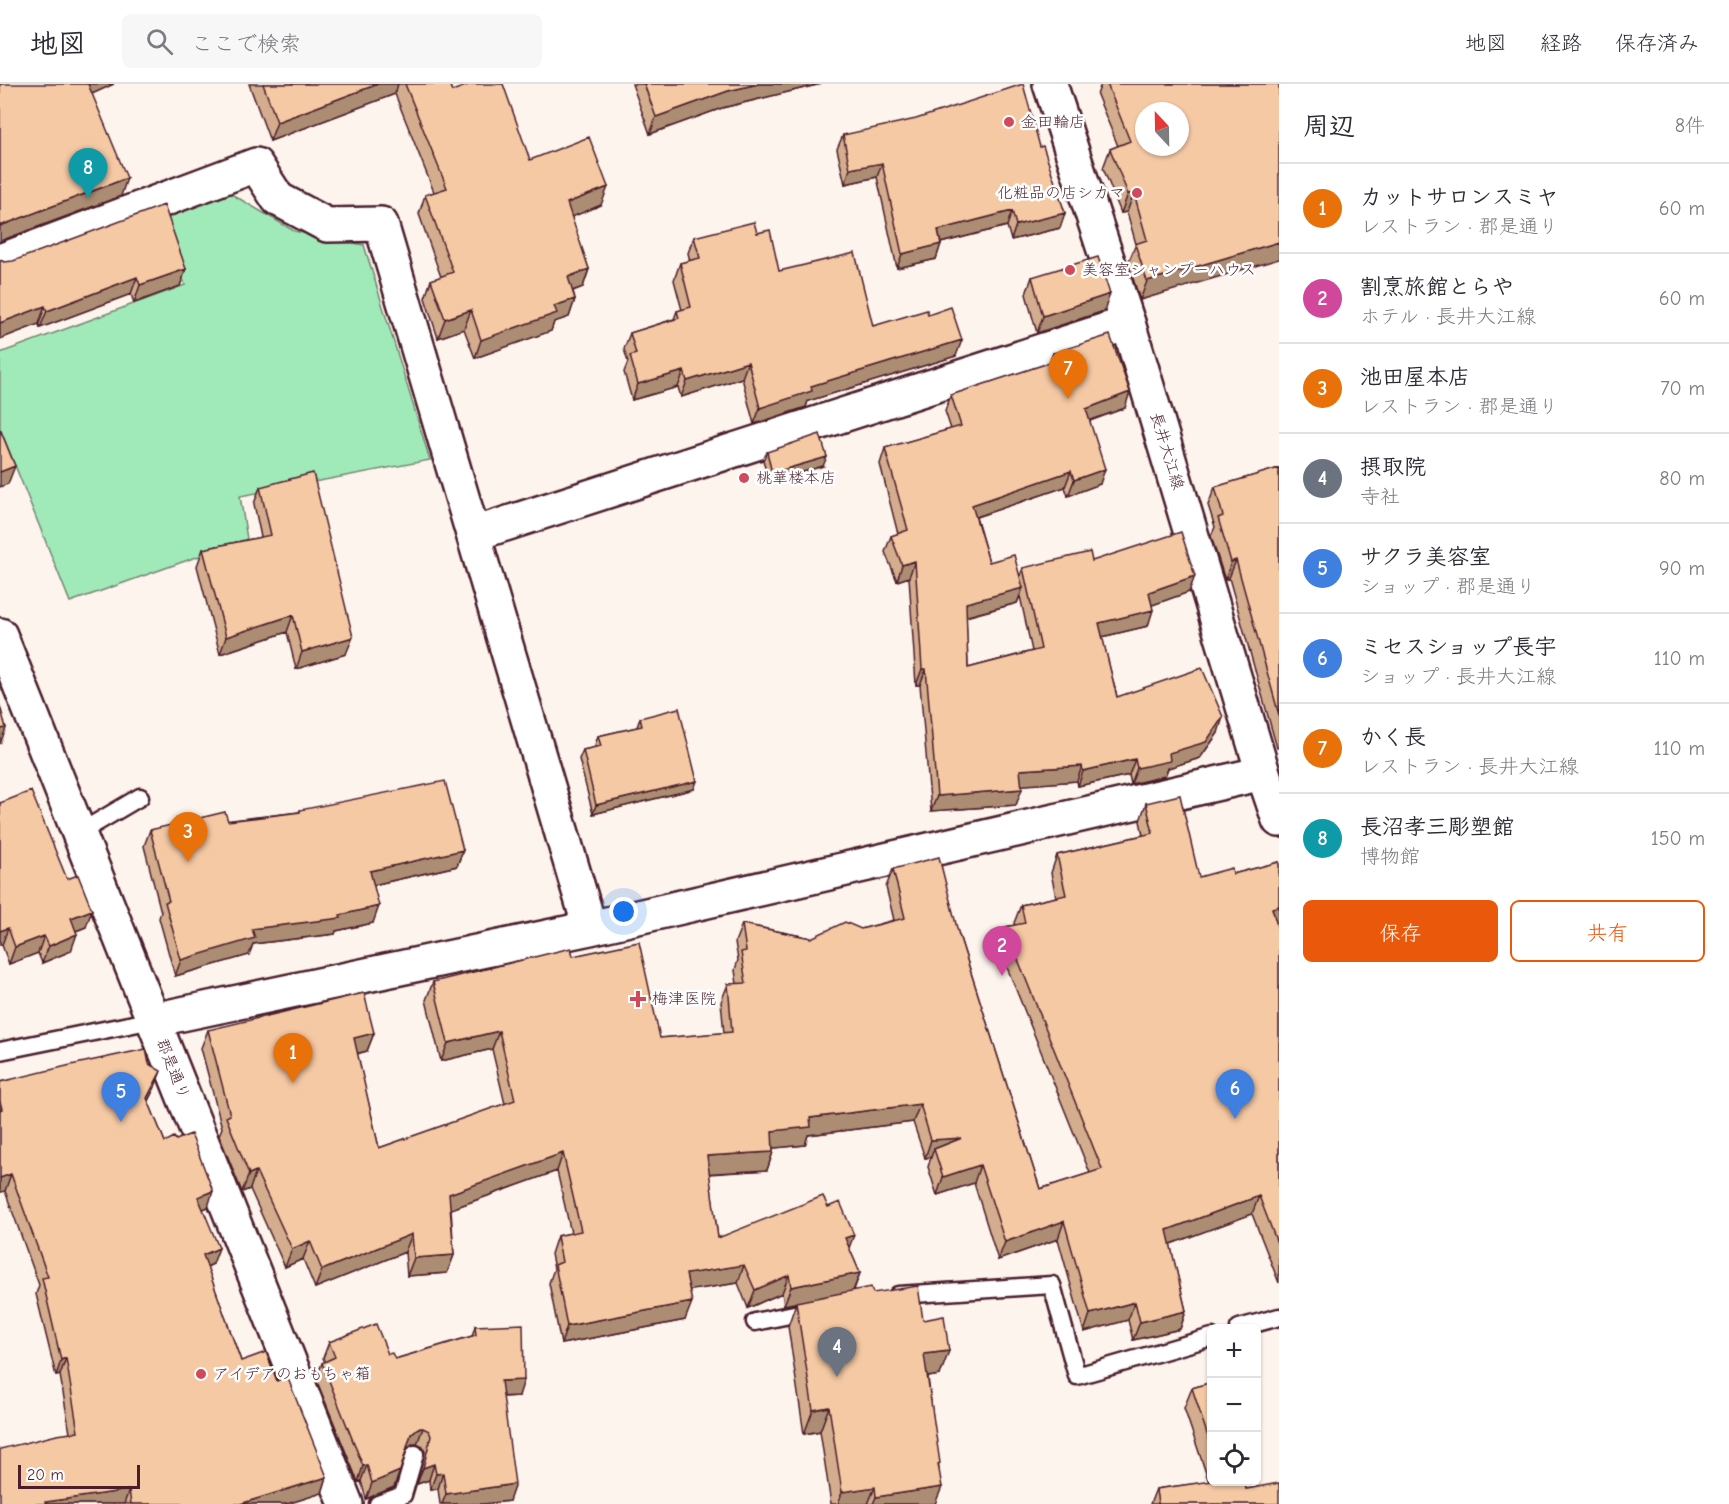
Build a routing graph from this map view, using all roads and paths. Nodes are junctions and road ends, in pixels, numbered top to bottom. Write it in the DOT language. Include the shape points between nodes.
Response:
graph roads {
  1 [pos="1050,84"];
  2 [pos="0,261"];
  3 [pos="1128,323"];
  4 [pos="474,534"];
  5 [pos="0,635"];
  6 [pos="1263,773"];
  7 [pos="140,797"];
  8 [pos="1279,820"];
  9 [pos="79,833"];
  10 [pos="590,928"];
  11 [pos="153,1020"];
  12 [pos="0,1051"];
  13 [pos="883,1296"];
  14 [pos="825,1308"];
  15 [pos="1279,1317"];
  16 [pos="755,1322"];
  17 [pos="1256,1324"];
  18 [pos="1207,1338"];
  19 [pos="416,1454"];
  20 [pos="346,1504"];
  21 [pos="378,1504"];
  1 -- 3 [label="street, 長井大江線"];
  2 -- 4 [label="street" via="256,165 278,199 327,225 381,224"];
  3 -- 4 [label="street"];
  3 -- 6 [label="street, 長井大江線"];
  4 -- 10 [label="street"];
  5 -- 9 [label="street, 郡是通り"];
  6 -- 8 [label="street, 長井大江線"];
  6 -- 10 [label="street"];
  7 -- 9 [label="lane"];
  9 -- 11 [label="street, 郡是通り"];
  10 -- 11 [label="street"];
  11 -- 12 [label="lane"];
  11 -- 20 [label="street, 郡是通り"];
  13 -- 18 [label="lane" via="1052,1284 1077,1376"];
  14 -- 16 [label="lane"];
  15 -- 17 [label="lane"];
  19 -- 21 [label="lane" via="403,1495"];
}
